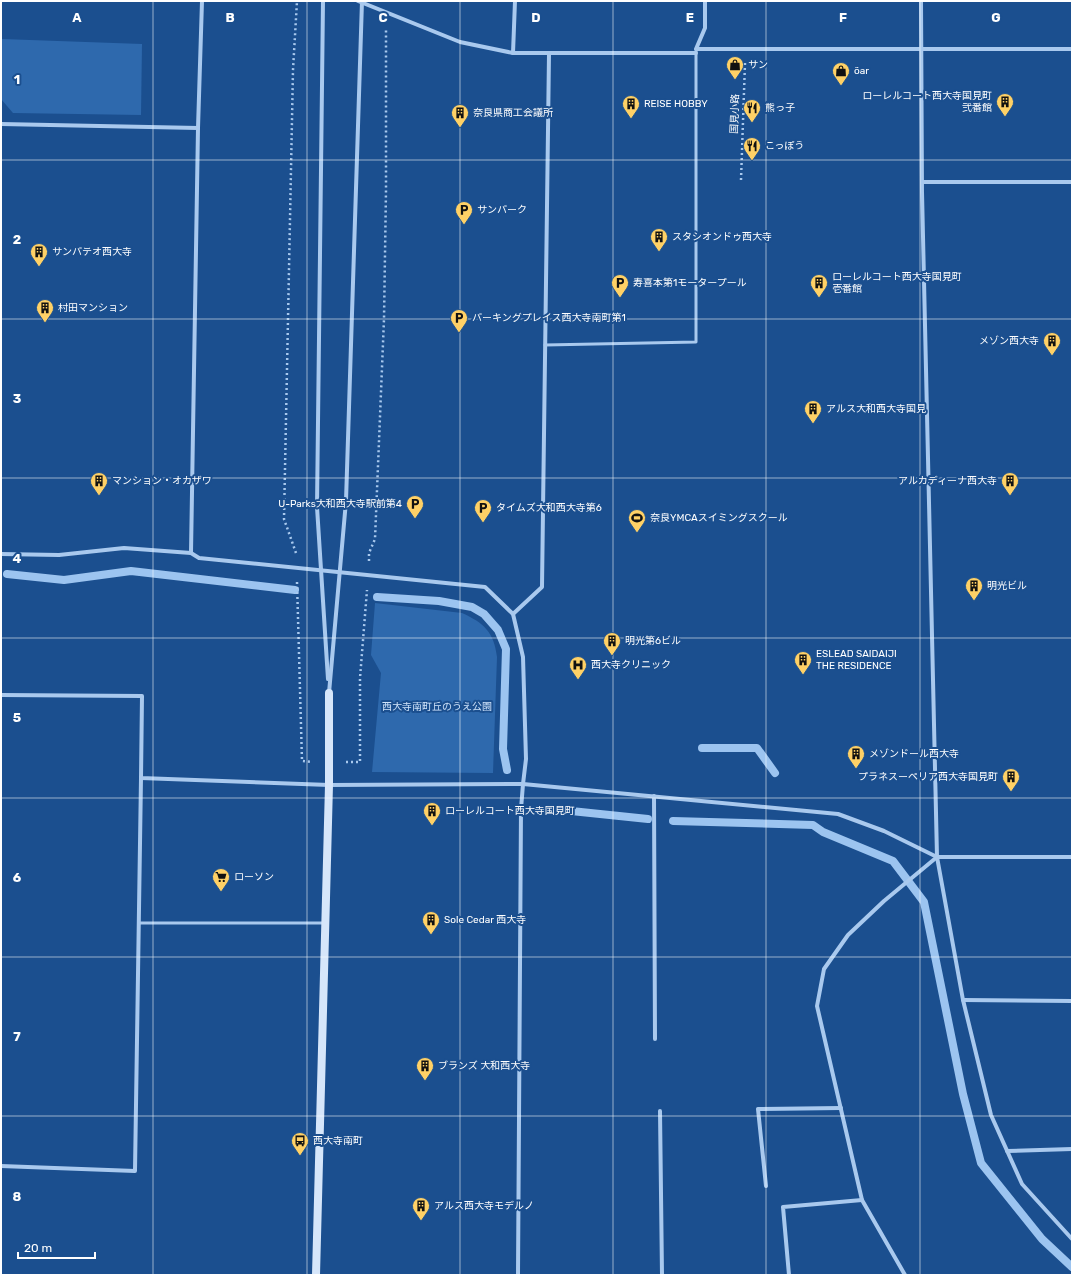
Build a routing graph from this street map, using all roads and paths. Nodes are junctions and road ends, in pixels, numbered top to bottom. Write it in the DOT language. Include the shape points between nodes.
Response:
graph roads {
  1 [pos="202,1"];
  2 [pos="297,1"];
  3 [pos="323,1"];
  4 [pos="515,1"];
  5 [pos="705,1"];
  6 [pos="921,1"];
  7 [pos="360,2"];
  8 [pos="386,29"];
  9 [pos="745,48"];
  10 [pos="1072,48"];
  11 [pos="922,49"];
  12 [pos="696,51"];
  13 [pos="513,53"];
  14 [pos="549,54"];
  15 [pos="1,124"];
  16 [pos="198,128"];
  17 [pos="741,180"];
  18 [pos="923,182"];
  19 [pos="1072,182"];
  20 [pos="545,345"];
  21 [pos="190,553"];
  22 [pos="1,554"];
  23 [pos="297,568"];
  24 [pos="321,571"];
  25 [pos="339,573"];
  26 [pos="368,575"];
  27 [pos="513,614"];
  28 [pos="329,693"];
  29 [pos="1,695"];
  30 [pos="343,761"];
  31 [pos="314,762"];
  32 [pos="141,778"];
  33 [pos="523,784"];
  34 [pos="329,785"];
  35 [pos="654,796"];
  36 [pos="937,857"];
  37 [pos="1072,857"];
  38 [pos="326,923"];
  39 [pos="139,924"];
  40 [pos="963,1000"];
  41 [pos="1072,1001"];
  42 [pos="655,1039"];
  43 [pos="841,1108"];
  44 [pos="660,1111"];
  45 [pos="1072,1149"];
  46 [pos="1007,1151"];
  47 [pos="1,1166"];
  48 [pos="766,1186"];
  49 [pos="862,1200"];
  50 [pos="1072,1239"];
  51 [pos="316,1275"];
  52 [pos="518,1275"];
  53 [pos="662,1275"];
  54 [pos="789,1275"];
  55 [pos="905,1275"];
  1 -- 16 [label="street"];
  2 -- 23 [label="path" via="293,70 284,519 296,552"];
  3 -- 24 [label="street" via="317,499"];
  4 -- 13 [label="street"];
  5 -- 12 [label="street" via="705,28"];
  6 -- 11 [label="street"];
  7 -- 13 [label="street" via="460,42"];
  7 -- 25 [label="street" via="346,501"];
  8 -- 26 [label="path" via="384,319 375,539 369,554"];
  9 -- 11 [label="street"];
  9 -- 12 [label="street"];
  9 -- 17 [label="path, 国見小路"];
  10 -- 11 [label="street"];
  11 -- 18 [label="street"];
  12 -- 14 [label="street"];
  12 -- 20 [label="lane" via="696,342"];
  13 -- 14 [label="street"];
  14 -- 20 [label="street"];
  15 -- 16 [label="street"];
  16 -- 21 [label="street"];
  18 -- 19 [label="street"];
  18 -- 36 [label="street"];
  20 -- 27 [label="street" via="542,587"];
  21 -- 22 [label="street" via="124,548 59,555"];
  21 -- 23 [label="street" via="199,558"];
  23 -- 24 [label="street"];
  23 -- 31 [label="path" via="302,761"];
  24 -- 25 [label="street"];
  24 -- 28 [label="street"];
  25 -- 26 [label="street"];
  25 -- 28 [label="street"];
  26 -- 27 [label="street" via="486,587"];
  26 -- 30 [label="path" via="360,678 360,762"];
  27 -- 33 [label="street" via="523,657 526,759"];
  28 -- 34 [label="street"];
  29 -- 32 [label="street" via="142,696"];
  32 -- 34 [label="street"];
  32 -- 39 [label="street"];
  33 -- 34 [label="street"];
  33 -- 35 [label="street"];
  33 -- 52 [label="street"];
  34 -- 38 [label="street"];
  35 -- 36 [label="street" via="838,814 884,831"];
  35 -- 42 [label="street"];
  36 -- 37 [label="street"];
  36 -- 40 [label="street"];
  36 -- 43 [label="street" via="848,935 824,969 817,1006"];
  38 -- 39 [label="lane"];
  38 -- 51 [label="street"];
  39 -- 47 [label="street" via="135,1171"];
  40 -- 41 [label="street"];
  40 -- 46 [label="street" via="991,1115"];
  43 -- 48 [label="street" via="758,1109"];
  43 -- 49 [label="street"];
  44 -- 53 [label="street"];
  45 -- 46 [label="street"];
  46 -- 50 [label="street" via="1022,1184"];
  49 -- 54 [label="street" via="783,1207"];
  49 -- 55 [label="street"];
}
